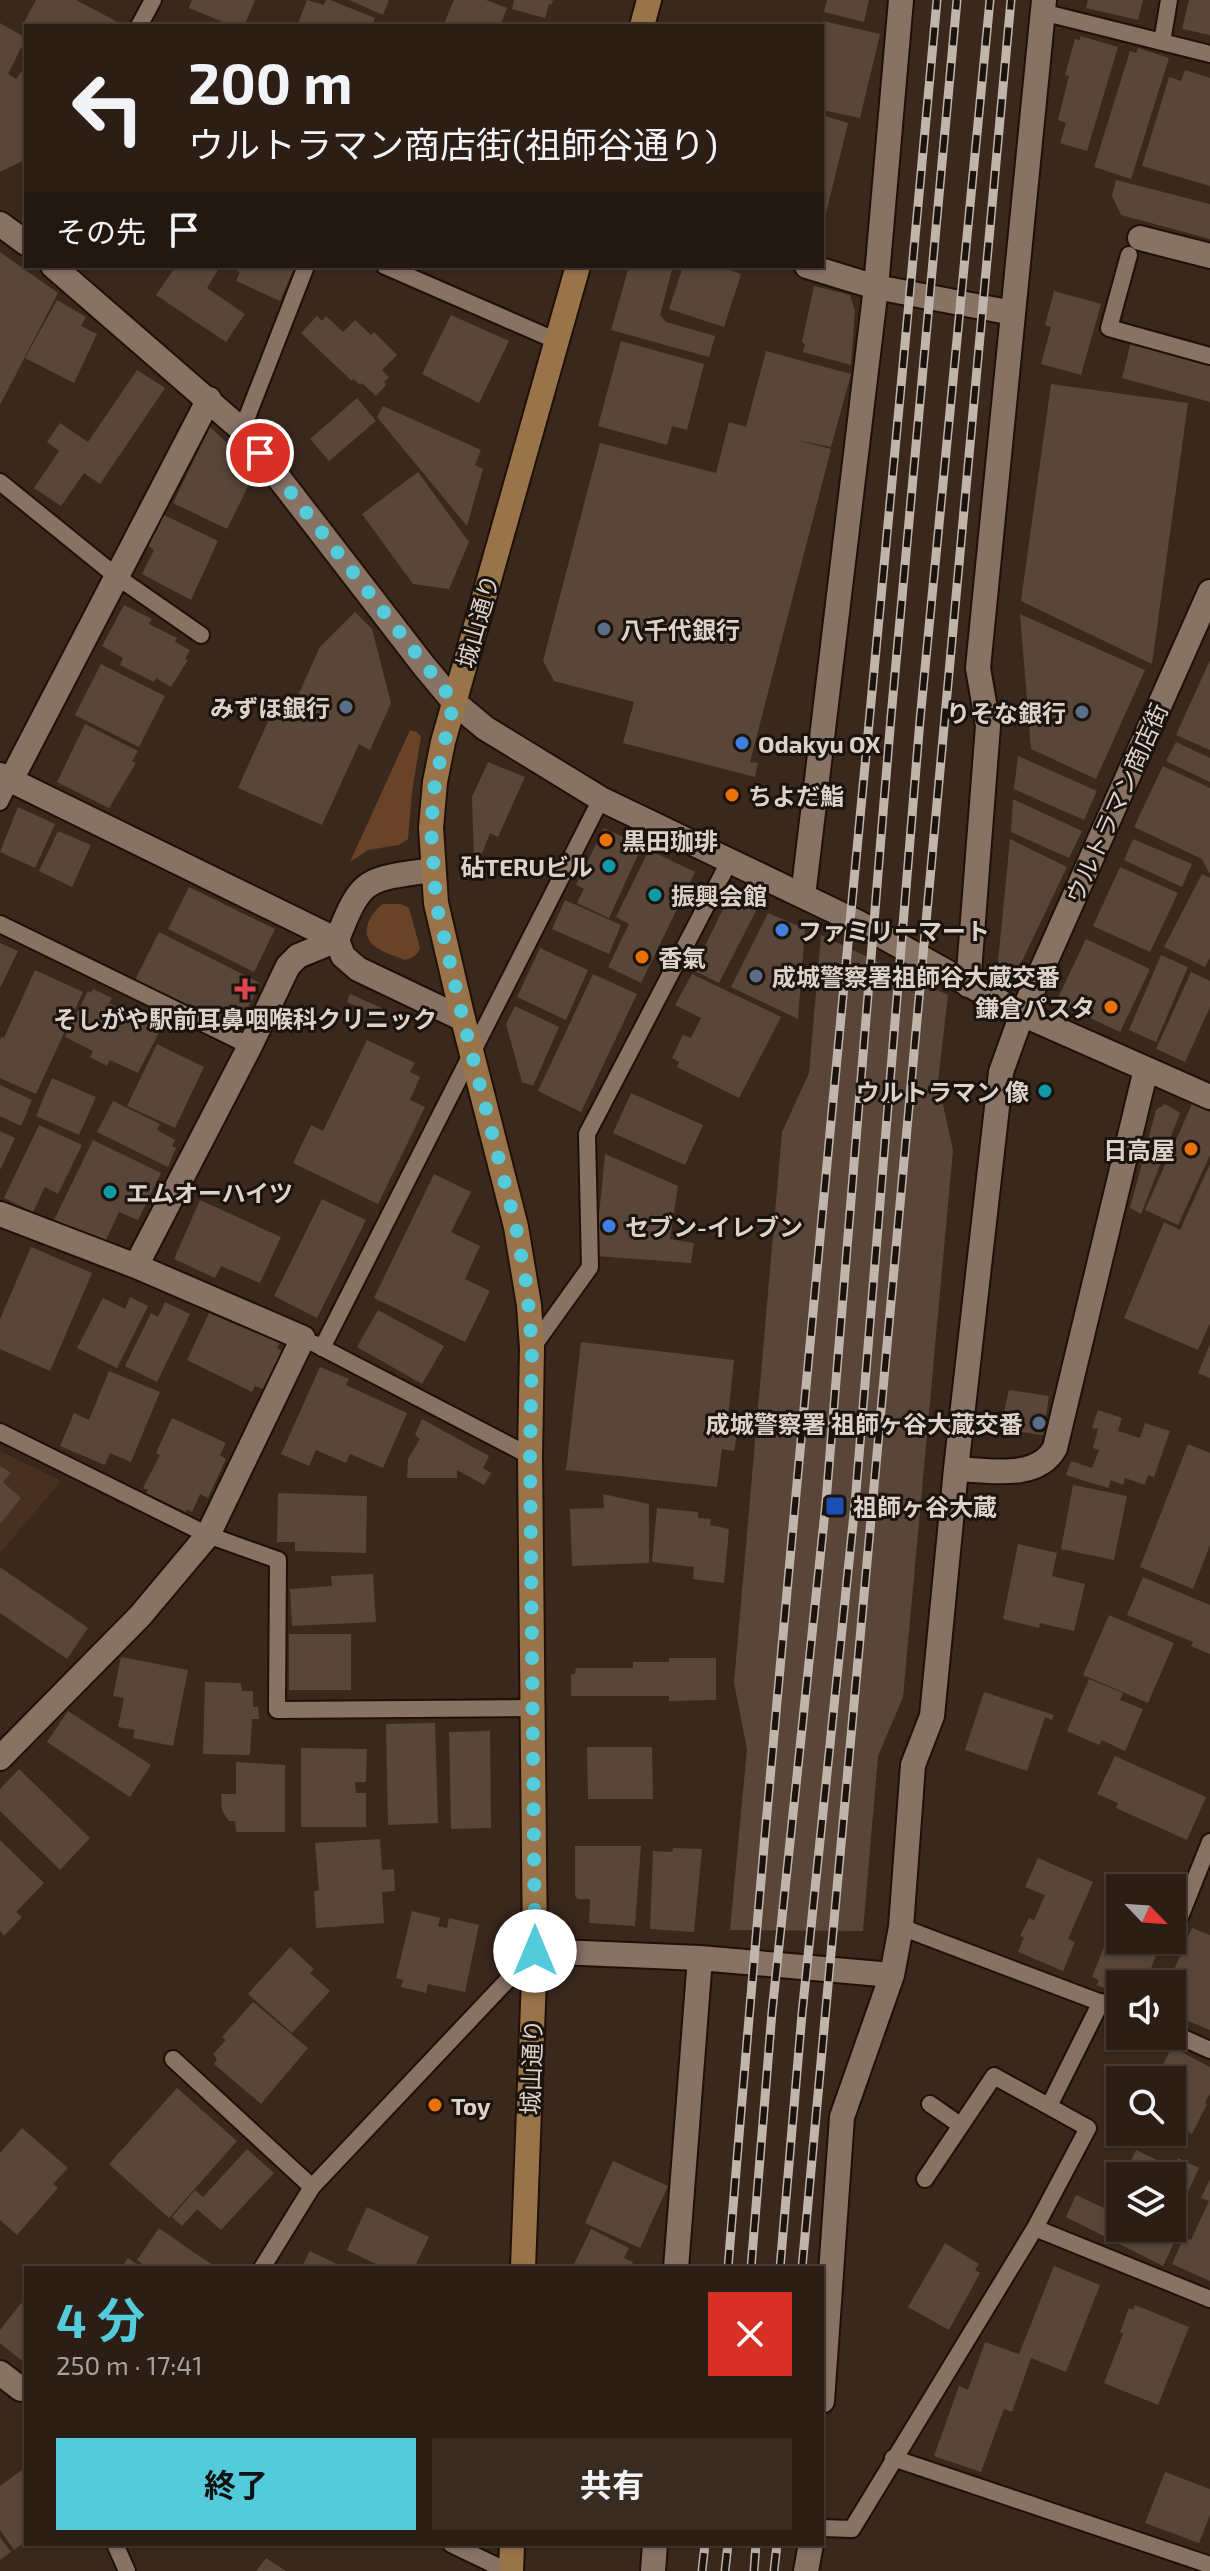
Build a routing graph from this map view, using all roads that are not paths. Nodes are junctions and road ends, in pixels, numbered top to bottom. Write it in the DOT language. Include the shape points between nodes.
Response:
graph roads {
  1 [pos="153,0"];
  2 [pos="649,0"];
  3 [pos="901,0"];
  4 [pos="1169,0"];
  5 [pos="1043,6"];
  6 [pos="140,24"];
  7 [pos="643,24"];
  8 [pos="1162,42"];
  9 [pos="1210,54"];
  10 [pos="0,224"];
  11 [pos="24,239"];
  12 [pos="1135,247"];
  13 [pos="1210,256"];
  14 [pos="55,268"];
  15 [pos="305,268"];
  16 [pos="390,268"];
  17 [pos="577,268"];
  18 [pos="814,268"];
  19 [pos="876,287"];
  20 [pos="1013,313"];
  21 [pos="557,341"];
  22 [pos="1210,356"];
  23 [pos="209,399"];
  24 [pos="242,430"];
  25 [pos="0,482"];
  26 [pos="116,576"];
  27 [pos="1210,592"];
  28 [pos="201,635"];
  29 [pos="454,702"];
  30 [pos="4,786"];
  31 [pos="601,799"];
  32 [pos="730,860"];
  33 [pos="433,870"];
  34 [pos="803,896"];
  35 [pos="0,924"];
  36 [pos="337,940"];
  37 [pos="968,985"];
  38 [pos="1022,1014"];
  39 [pos="463,1019"];
  40 [pos="250,1046"];
  41 [pos="472,1050"];
  42 [pos="1146,1069"];
  43 [pos="1210,1097"];
  44 [pos="0,1214"];
  45 [pos="136,1266"];
  46 [pos="313,1343"];
  47 [pos="532,1348"];
  48 [pos="0,1432"];
  49 [pos="530,1456"];
  50 [pos="956,1469"];
  51 [pos="208,1535"];
  52 [pos="534,1708"];
  53 [pos="0,1758"];
  54 [pos="1210,1842"];
  55 [pos="1186,1902"];
  56 [pos="901,1927"];
  57 [pos="535,1951"];
  58 [pos="700,1958"];
  59 [pos="892,1975"];
  60 [pos="1101,2002"];
  61 [pos="1106,2004"];
  62 [pos="1186,2039"];
  63 [pos="1210,2050"];
  64 [pos="173,2059"];
  65 [pos="930,2104"];
  66 [pos="1049,2106"];
  67 [pos="960,2125"];
  68 [pos="925,2179"];
  69 [pos="312,2187"];
  70 [pos="1035,2228"];
  71 [pos="263,2266"];
  72 [pos="523,2266"];
  73 [pos="676,2266"];
  74 [pos="1210,2299"];
  75 [pos="0,2373"];
  76 [pos="824,2373"];
  77 [pos="24,2392"];
  78 [pos="893,2458"];
  79 [pos="824,2528"];
  80 [pos="116,2546"];
  81 [pos="455,2546"];
  82 [pos="512,2546"];
  83 [pos="655,2546"];
  84 [pos="811,2546"];
  85 [pos="1210,2565"];
  86 [pos="127,2571"];
  87 [pos="509,2571"];
  88 [pos="653,2571"];
  89 [pos="806,2571"];
  1 -- 6 [label="lane"];
  2 -- 7 [label="street"];
  3 -- 19 [label="street"];
  4 -- 8 [label="lane"];
  5 -- 8 [label="lane"];
  5 -- 20 [label="street"];
  8 -- 9 [label="lane"];
  10 -- 11 [label="street"];
  12 -- 13 [label="street"];
  12 -- 22 [label="lane" via="1109,328"];
  14 -- 23 [label="street"];
  15 -- 24 [label="lane"];
  16 -- 21 [label="lane"];
  17 -- 21 [label="street, 城山通り"];
  18 -- 19 [label="street"];
  19 -- 20 [label="street"];
  19 -- 34 [label="street"];
  20 -- 37 [label="street" via="978,668 988,726"];
  21 -- 29 [label="street, 城山通り"];
  23 -- 24 [label="street"];
  23 -- 26 [label="street"];
  24 -- 29 [label="street"];
  25 -- 26 [label="lane"];
  26 -- 28 [label="lane"];
  26 -- 30 [label="street"];
  27 -- 38 [label="street, ウルトラマン商店街"];
  29 -- 31 [label="street" via="485,728"];
  29 -- 33 [label="street, 城山通り" via="435,782"];
  30 -- 36 [label="street"];
  31 -- 32 [label="street"];
  31 -- 41 [label="lane"];
  32 -- 34 [label="street"];
  32 -- 47 [label="lane" via="587,1134 590,1267"];
  33 -- 36 [label="street" via="373,881 358,891"];
  33 -- 39 [label="street, 城山通り"];
  34 -- 37 [label="street"];
  35 -- 40 [label="lane"];
  36 -- 39 [label="street" via="343,956 358,969"];
  36 -- 40 [label="street" via="298,956 288,966"];
  37 -- 38 [label="street"];
  38 -- 42 [label="street"];
  38 -- 50 [label="street, ウルトラマン商店街" via="1001,1072"];
  39 -- 41 [label="street, 城山通り"];
  40 -- 45 [label="street"];
  41 -- 46 [label="lane"];
  41 -- 47 [label="street, 城山通り" via="519,1241"];
  42 -- 43 [label="street"];
  42 -- 50 [label="street" via="1055,1448 1050,1458 1026,1471"];
  44 -- 45 [label="street"];
  45 -- 46 [label="street"];
  46 -- 49 [label="lane"];
  46 -- 51 [label="street"];
  47 -- 49 [label="street, 城山通り"];
  48 -- 51 [label="lane"];
  49 -- 52 [label="street, 城山通り"];
  50 -- 56 [label="street, ウルトラマン商店街" via="932,1716 913,1765"];
  51 -- 52 [label="lane" via="278,1560 277,1710"];
  51 -- 53 [label="street" via="140,1616"];
  52 -- 57 [label="street, 城山通り"];
  54 -- 55 [label="lane"];
  56 -- 59 [label="street, ウルトラマン商店街"];
  56 -- 60 [label="lane"];
  57 -- 58 [label="street"];
  57 -- 69 [label="lane"];
  57 -- 72 [label="street, 城山通り"];
  58 -- 59 [label="street"];
  58 -- 73 [label="street"];
  59 -- 76 [label="street, ウルトラマン商店街" via="842,2117"];
  60 -- 61 [label="lane"];
  60 -- 66 [label="lane"];
  62 -- 63 [label="lane"];
  64 -- 69 [label="lane"];
  65 -- 67 [label="lane"];
  66 -- 67 [label="lane" via="994,2076"];
  66 -- 70 [label="lane" via="1088,2128"];
  67 -- 68 [label="lane"];
  69 -- 71 [label="lane"];
  70 -- 74 [label="lane"];
  70 -- 78 [label="lane"];
  75 -- 77 [label="street"];
  78 -- 79 [label="lane" via="852,2529"];
  78 -- 85 [label="lane"];
  80 -- 86 [label="lane"];
  81 -- 87 [label="lane"];
  82 -- 87 [label="street"];
  83 -- 88 [label="street"];
  84 -- 89 [label="street"];
}
